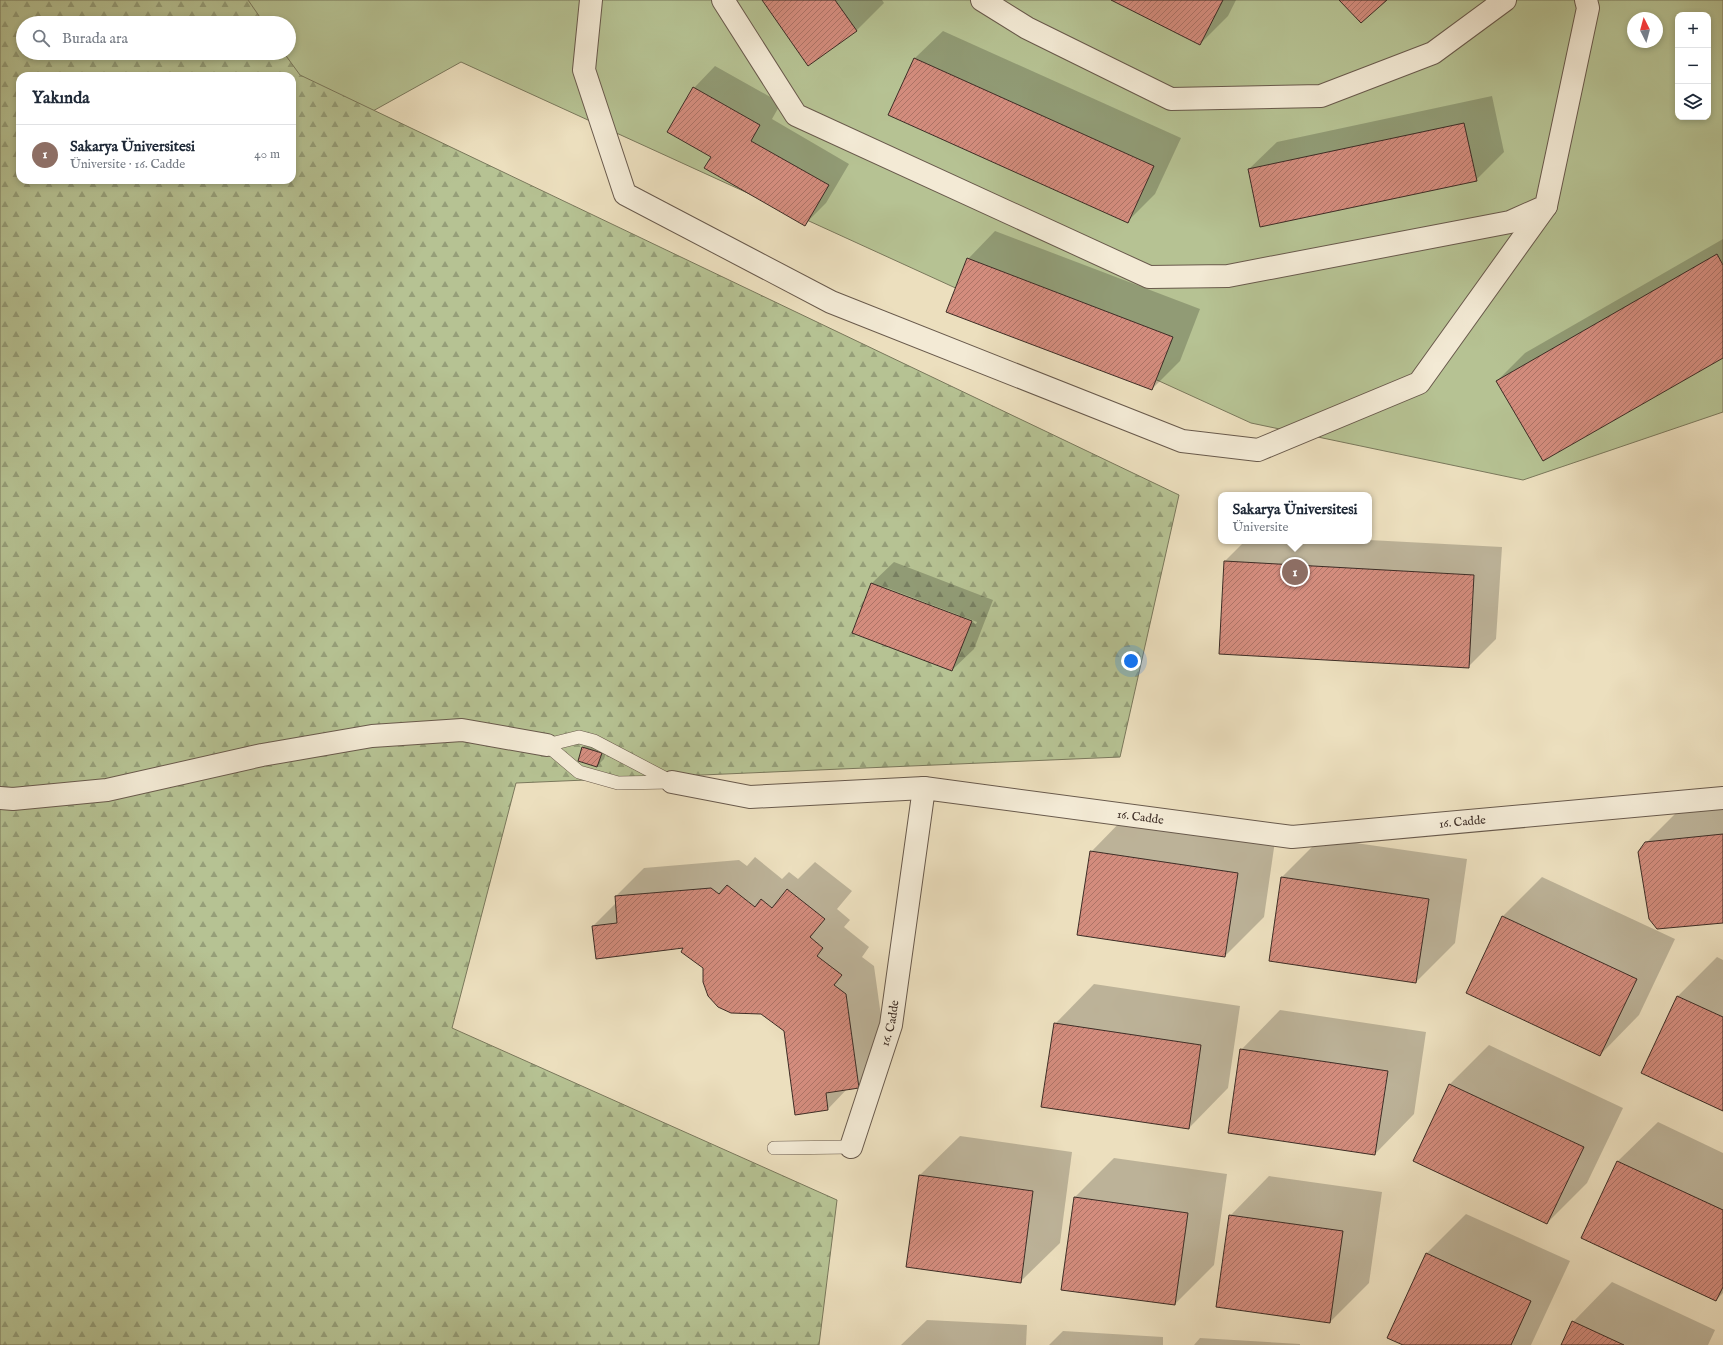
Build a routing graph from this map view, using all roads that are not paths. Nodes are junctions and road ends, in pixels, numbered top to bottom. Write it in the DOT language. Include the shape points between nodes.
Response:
graph roads {
  1 [pos="591,0"];
  2 [pos="723,0"];
  3 [pos="982,0"];
  4 [pos="1505,0"];
  5 [pos="1586,0"];
  6 [pos="1546,206"];
  7 [pos="547,745"];
  8 [pos="672,782"];
  9 [pos="924,788"];
  10 [pos="0,798"];
  11 [pos="1723,798"];
  12 [pos="851,1147"];
  13 [pos="774,1148"];
  1 -- 6 [label="street" via="584,70 625,194 831,302 1182,441 1258,450 1419,383"];
  2 -- 6 [label="street" via="796,115 1149,277 1228,276 1510,222"];
  3 -- 4 [label="street" via="1027,28 1171,99 1321,96 1433,54"];
  5 -- 6 [label="street" via="1588,8"];
  7 -- 8 [label="lane" via="579,772 618,783"];
  7 -- 8 [label="lane" via="578,737 594,741"];
  7 -- 10 [label="street" via="462,730 372,736 262,755 108,790"];
  8 -- 9 [label="street" via="750,797"];
  9 -- 11 [label="street, 16. Cadde" via="1292,837"];
  9 -- 12 [label="street, 16. Cadde" via="891,1025"];
  12 -- 13 [label="lane"];
}
